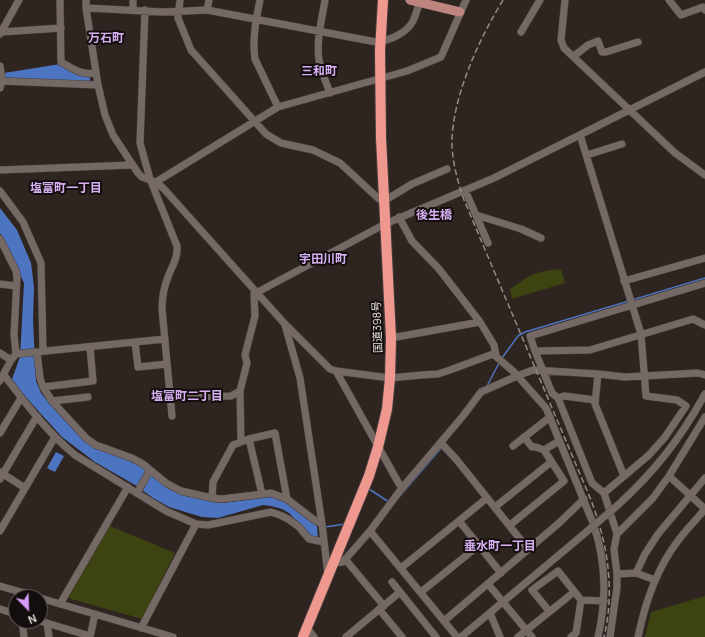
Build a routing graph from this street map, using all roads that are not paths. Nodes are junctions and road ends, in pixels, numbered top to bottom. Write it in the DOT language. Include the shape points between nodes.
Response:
graph roads {
  1 [pos="19,0"];
  2 [pos="60,0"];
  3 [pos="86,0"];
  4 [pos="133,0"];
  5 [pos="180,0"];
  6 [pos="209,0"];
  7 [pos="260,0"];
  8 [pos="326,0"];
  9 [pos="383,0"];
  10 [pos="410,0"];
  11 [pos="466,0"];
  12 [pos="540,0"];
  13 [pos="565,0"];
  14 [pos="669,0"];
  15 [pos="420,1"];
  16 [pos="86,8"];
  17 [pos="133,9"];
  18 [pos="145,10"];
  19 [pos="207,10"];
  20 [pos="705,10"];
  21 [pos="178,12"];
  22 [pos="460,12"];
  23 [pos="256,19"];
  24 [pos="61,28"];
  25 [pos="320,32"];
  26 [pos="521,32"];
  27 [pos="1,33"];
  28 [pos="380,42"];
  29 [pos="638,42"];
  30 [pos="574,56"];
  31 [pos="0,66"];
  32 [pos="705,72"];
  33 [pos="96,73"];
  34 [pos="380,78"];
  35 [pos="1,84"];
  36 [pos="98,85"];
  37 [pos="330,93"];
  38 [pos="278,107"];
  39 [pos="629,110"];
  40 [pos="254,121"];
  41 [pos="580,135"];
  42 [pos="622,144"];
  43 [pos="587,155"];
  44 [pos="132,164"];
  45 [pos="447,169"];
  46 [pos="0,170"];
  47 [pos="705,175"];
  48 [pos="153,181"];
  49 [pos="465,190"];
  50 [pos="0,191"];
  51 [pos="384,201"];
  52 [pos="476,215"];
  53 [pos="398,217"];
  54 [pos="385,224"];
  55 [pos="541,238"];
  56 [pos="0,239"];
  57 [pos="488,243"];
  58 [pos="705,258"];
  59 [pos="624,281"];
  60 [pos="705,283"];
  61 [pos="0,284"];
  62 [pos="16,286"];
  63 [pos="257,292"];
  64 [pos="632,306"];
  65 [pos="480,322"];
  66 [pos="284,323"];
  67 [pos="705,325"];
  68 [pos="641,334"];
  69 [pos="391,338"];
  70 [pos="165,339"];
  71 [pos="135,342"];
  72 [pos="90,347"];
  73 [pos="535,351"];
  74 [pos="38,352"];
  75 [pos="0,353"];
  76 [pos="15,356"];
  77 [pos="499,358"];
  78 [pos="167,364"];
  79 [pos="542,370"];
  80 [pos="336,371"];
  81 [pos="598,374"];
  82 [pos="705,375"];
  83 [pos="517,376"];
  84 [pos="644,376"];
  85 [pos="2,378"];
  86 [pos="390,378"];
  87 [pos="43,387"];
  88 [pos="240,391"];
  89 [pos="705,394"];
  90 [pos="88,397"];
  91 [pos="170,397"];
  92 [pos="21,398"];
  93 [pos="558,398"];
  94 [pos="595,400"];
  95 [pos="52,401"];
  96 [pos="37,416"];
  97 [pos="172,416"];
  98 [pos="550,417"];
  99 [pos="705,417"];
  100 [pos="0,433"];
  101 [pos="54,437"];
  102 [pos="524,437"];
  103 [pos="249,439"];
  104 [pos="241,441"];
  105 [pos="559,441"];
  106 [pos="442,444"];
  107 [pos="513,446"];
  108 [pos="378,447"];
  109 [pos="544,450"];
  110 [pos="551,462"];
  111 [pos="569,463"];
  112 [pos="150,470"];
  113 [pos="558,472"];
  114 [pos="1,475"];
  115 [pos="624,476"];
  116 [pos="669,476"];
  117 [pos="705,478"];
  118 [pos="128,487"];
  119 [pos="25,488"];
  120 [pos="402,488"];
  121 [pos="137,493"];
  122 [pos="604,493"];
  123 [pos="262,494"];
  124 [pos="690,495"];
  125 [pos="212,498"];
  126 [pos="487,498"];
  127 [pos="584,499"];
  128 [pos="287,500"];
  129 [pos="495,507"];
  130 [pos="705,509"];
  131 [pos="459,521"];
  132 [pos="196,524"];
  133 [pos="322,524"];
  134 [pos="510,525"];
  135 [pos="370,530"];
  136 [pos="0,531"];
  137 [pos="617,534"];
  138 [pos="324,542"];
  139 [pos="478,546"];
  140 [pos="528,549"];
  141 [pos="345,559"];
  142 [pos="334,563"];
  143 [pos="401,568"];
  144 [pos="501,573"];
  145 [pos="636,573"];
  146 [pos="617,574"];
  147 [pos="328,577"];
  148 [pos="655,580"];
  149 [pos="392,582"];
  150 [pos="488,584"];
  151 [pos="0,586"];
  152 [pos="11,589"];
  153 [pos="400,592"];
  154 [pos="421,592"];
  155 [pos="574,592"];
  156 [pos="48,600"];
  157 [pos="581,600"];
  158 [pos="604,601"];
  159 [pos="503,602"];
  160 [pos="60,604"];
  161 [pos="381,607"];
  162 [pos="549,612"];
  163 [pos="490,613"];
  164 [pos="95,614"];
  165 [pos="444,621"];
  166 [pos="48,624"];
  167 [pos="141,628"];
  168 [pos="526,630"];
  169 [pos="305,632"];
  170 [pos="75,634"];
  171 [pos="90,636"];
  172 [pos="348,636"];
  173 [pos="173,637"];
  174 [pos="314,637"];
  175 [pos="402,637"];
  176 [pos="436,637"];
  177 [pos="457,637"];
  178 [pos="461,637"];
  179 [pos="500,637"];
  180 [pos="518,637"];
  181 [pos="532,637"];
  182 [pos="571,637"];
  183 [pos="598,637"];
  184 [pos="610,637"];
  185 [pos="638,637"];
  1 -- 27 [label="street"];
  2 -- 24 [label="street"];
  3 -- 16 [label="street"];
  4 -- 17 [label="street"];
  5 -- 21 [label="street"];
  6 -- 19 [label="street"];
  7 -- 23 [label="street"];
  8 -- 25 [label="street"];
  9 -- 28 [label="highway, 国道398号"];
  10 -- 15 [label="main road"];
  11 -- 22 [label="street"];
  12 -- 26 [label="street"];
  13 -- 30 [label="street" via="562,44"];
  14 -- 20 [label="street" via="681,15 703,7"];
  15 -- 22 [label="main road"];
  15 -- 28 [label="street" via="406,30"];
  16 -- 17 [label="street"];
  16 -- 33 [label="street"];
  17 -- 18 [label="street"];
  18 -- 21 [label="street"];
  18 -- 48 [label="street" via="140,139"];
  19 -- 21 [label="street"];
  19 -- 23 [label="street"];
  21 -- 40 [label="street" via="191,50"];
  22 -- 34 [label="street" via="441,57 407,72"];
  23 -- 25 [label="street"];
  23 -- 38 [label="street" via="253,50 255,59"];
  24 -- 27 [label="street"];
  24 -- 33 [label="street" via="61,62 80,73"];
  25 -- 28 [label="street"];
  25 -- 37 [label="street" via="318,54"];
  28 -- 34 [label="highway, 国道398号"];
  29 -- 30 [label="street" via="602,52 598,41"];
  30 -- 39 [label="street"];
  31 -- 35 [label="street"];
  32 -- 39 [label="street"];
  33 -- 36 [label="street"];
  34 -- 37 [label="street"];
  34 -- 51 [label="highway, 国道398号"];
  35 -- 36 [label="street"];
  36 -- 44 [label="street" via="107,122"];
  37 -- 38 [label="street"];
  38 -- 40 [label="street"];
  39 -- 41 [label="street"];
  39 -- 47 [label="street" via="675,153"];
  40 -- 48 [label="street"];
  40 -- 51 [label="street" via="266,134 281,143 313,150 340,163"];
  41 -- 43 [label="street"];
  41 -- 49 [label="street"];
  42 -- 43 [label="street"];
  43 -- 59 [label="street"];
  44 -- 46 [label="street"];
  44 -- 48 [label="street" via="140,176"];
  45 -- 51 [label="street" via="412,184"];
  48 -- 63 [label="street"];
  48 -- 70 [label="street" via="177,246 177,257 162,293"];
  49 -- 52 [label="street"];
  49 -- 53 [label="street"];
  50 -- 74 [label="street" via="23,222 41,263"];
  51 -- 54 [label="highway, 国道398号"];
  52 -- 55 [label="street"];
  52 -- 57 [label="street"];
  53 -- 54 [label="street"];
  53 -- 65 [label="street" via="412,241 439,270"];
  54 -- 63 [label="street"];
  54 -- 69 [label="highway, 国道398号"];
  56 -- 62 [label="street" via="16,272"];
  58 -- 59 [label="street"];
  59 -- 64 [label="street"];
  60 -- 64 [label="street"];
  61 -- 62 [label="street"];
  62 -- 76 [label="street"];
  63 -- 66 [label="street"];
  63 -- 88 [label="street" via="254,294 255,316 245,355 247,363"];
  64 -- 68 [label="street"];
  64 -- 73 [label="street" via="530,336"];
  65 -- 69 [label="street"];
  65 -- 77 [label="street"];
  66 -- 80 [label="street" via="330,369"];
  66 -- 133 [label="street" via="300,378"];
  67 -- 68 [label="street" via="693,319"];
  68 -- 73 [label="street" via="590,350"];
  68 -- 84 [label="street"];
  69 -- 86 [label="highway, 国道398号"];
  70 -- 71 [label="street"];
  70 -- 78 [label="street"];
  71 -- 72 [label="street"];
  71 -- 78 [label="street" via="138,367"];
  72 -- 74 [label="street"];
  72 -- 87 [label="street" via="93,381"];
  73 -- 79 [label="street"];
  74 -- 76 [label="street"];
  74 -- 87 [label="street"];
  75 -- 76 [label="street"];
  76 -- 85 [label="street"];
  77 -- 83 [label="street"];
  77 -- 86 [label="street" via="489,355 438,374"];
  78 -- 91 [label="street"];
  79 -- 81 [label="street"];
  79 -- 83 [label="street" via="533,370"];
  79 -- 93 [label="street" via="552,393"];
  80 -- 86 [label="street"];
  80 -- 108 [label="street"];
  81 -- 84 [label="street"];
  81 -- 94 [label="street"];
  82 -- 84 [label="street" via="698,373"];
  83 -- 98 [label="street" via="546,408"];
  83 -- 106 [label="street" via="485,390"];
  84 -- 115 [label="street" via="646,396 677,400 686,406 665,437 649,455"];
  85 -- 92 [label="street"];
  86 -- 108 [label="highway, 国道398号" via="387,409"];
  87 -- 95 [label="street"];
  88 -- 91 [label="street" via="231,396"];
  88 -- 104 [label="street"];
  89 -- 159 [label="street, bridge" via="668,453 648,477"];
  90 -- 95 [label="street"];
  91 -- 97 [label="street"];
  92 -- 96 [label="street"];
  92 -- 100 [label="street"];
  93 -- 94 [label="street" via="564,396"];
  93 -- 122 [label="street" via="592,483"];
  94 -- 115 [label="street" via="596,409"];
  95 -- 112 [label="street" via="96,445 132,458"];
  96 -- 101 [label="street"];
  96 -- 114 [label="street"];
  98 -- 102 [label="street"];
  98 -- 105 [label="street"];
  99 -- 116 [label="street"];
  101 -- 118 [label="street" via="75,455"];
  101 -- 119 [label="street"];
  102 -- 107 [label="street"];
  102 -- 109 [label="street" via="532,447"];
  103 -- 104 [label="street"];
  103 -- 123 [label="street"];
  103 -- 128 [label="street" via="275,433"];
  104 -- 125 [label="street" via="233,445 213,482"];
  105 -- 109 [label="street"];
  105 -- 111 [label="street"];
  106 -- 120 [label="street"];
  106 -- 126 [label="street"];
  108 -- 120 [label="street"];
  108 -- 142 [label="highway, 国道398号" via="365,487"];
  109 -- 110 [label="street"];
  110 -- 113 [label="street"];
  110 -- 129 [label="street"];
  111 -- 113 [label="street"];
  111 -- 127 [label="street"];
  112 -- 121 [label="street"];
  112 -- 125 [label="street" via="181,491"];
  113 -- 134 [label="street" via="564,481"];
  114 -- 119 [label="street"];
  115 -- 122 [label="street"];
  116 -- 124 [label="street"];
  116 -- 137 [label="street" via="653,498"];
  117 -- 124 [label="street"];
  118 -- 121 [label="street"];
  118 -- 160 [label="street"];
  119 -- 136 [label="street"];
  120 -- 135 [label="street"];
  121 -- 132 [label="street" via="166,511"];
  122 -- 137 [label="street"];
  123 -- 125 [label="street" via="233,499"];
  123 -- 128 [label="street" via="271,493"];
  124 -- 130 [label="street"];
  124 -- 145 [label="street" via="658,534"];
  126 -- 129 [label="street"];
  126 -- 131 [label="street"];
  127 -- 140 [label="street"];
  127 -- 158 [label="street" via="601,549"];
  128 -- 133 [label="street"];
  129 -- 134 [label="street"];
  130 -- 148 [label="street" via="676,543"];
  131 -- 139 [label="street"];
  131 -- 143 [label="street"];
  132 -- 138 [label="street" via="208,525 271,512 288,519 309,539"];
  132 -- 167 [label="street"];
  133 -- 138 [label="street"];
  134 -- 140 [label="street"];
  135 -- 141 [label="street"];
  135 -- 143 [label="street"];
  137 -- 146 [label="street" via="614,550"];
  138 -- 147 [label="street"];
  139 -- 144 [label="street"];
  139 -- 154 [label="street"];
  140 -- 144 [label="street"];
  141 -- 142 [label="street" via="343,562"];
  141 -- 161 [label="street"];
  142 -- 147 [label="highway, 国道398号"];
  143 -- 154 [label="street"];
  144 -- 150 [label="street"];
  145 -- 146 [label="street"];
  145 -- 148 [label="street"];
  146 -- 184 [label="street"];
  147 -- 169 [label="highway, 国道398号"];
  148 -- 185 [label="street"];
  149 -- 153 [label="street"];
  150 -- 159 [label="street"];
  150 -- 165 [label="street"];
  151 -- 152 [label="street"];
  153 -- 161 [label="street"];
  153 -- 176 [label="street"];
  154 -- 165 [label="street"];
  155 -- 157 [label="street"];
  155 -- 162 [label="street"];
  155 -- 162 [label="street" via="558,571 532,590"];
  156 -- 160 [label="street"];
  157 -- 158 [label="street"];
  157 -- 182 [label="street" via="576,633"];
  158 -- 183 [label="street"];
  159 -- 163 [label="street"];
  159 -- 168 [label="street"];
  160 -- 164 [label="street"];
  161 -- 172 [label="street"];
  161 -- 175 [label="street"];
  162 -- 168 [label="street"];
  163 -- 178 [label="street"];
  163 -- 179 [label="street"];
  164 -- 167 [label="street"];
  164 -- 171 [label="street"];
  165 -- 177 [label="street"];
  166 -- 170 [label="street"];
  167 -- 173 [label="street"];
  168 -- 180 [label="street"];
  168 -- 181 [label="street"];
  169 -- 174 [label="street"];
  170 -- 171 [label="street"];
}
